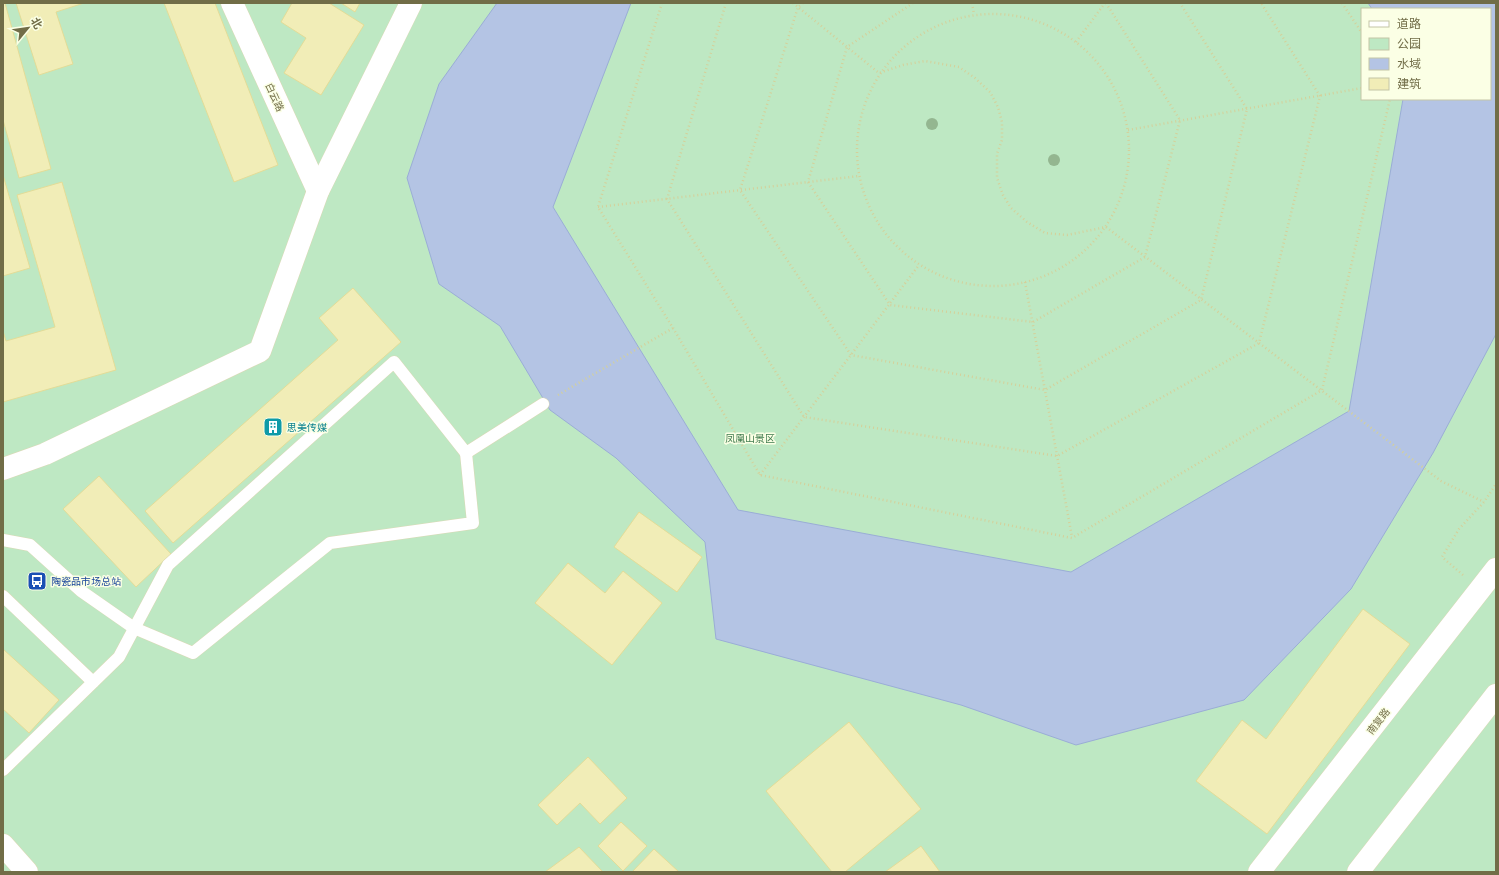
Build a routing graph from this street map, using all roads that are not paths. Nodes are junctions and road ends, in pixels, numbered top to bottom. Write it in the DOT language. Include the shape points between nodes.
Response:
graph roads {
  1 [pos="232,3"];
  2 [pos="411,3"];
  3 [pos="318,191"];
  4 [pos="543,404"];
  5 [pos="466,453"];
  6 [pos="3,468"];
  7 [pos="3,540"];
  8 [pos="1496,569"];
  9 [pos="3,596"];
  10 [pos="134,628"];
  11 [pos="93,682"];
  12 [pos="1496,695"];
  13 [pos="3,770"];
  14 [pos="3,845"];
  15 [pos="27,872"];
  16 [pos="1259,872"];
  17 [pos="1358,872"];
  1 -- 3 [label="street, 白云路"];
  2 -- 3 [label="street"];
  3 -- 6 [label="street" via="260,351 45,454"];
  4 -- 5 [label="lane"];
  5 -- 10 [label="lane" via="474,523 330,543 193,653"];
  5 -- 10 [label="lane" via="394,362 168,565"];
  7 -- 10 [label="lane" via="30,545 81,591"];
  8 -- 16 [label="street, 南复路"];
  9 -- 11 [label="lane"];
  10 -- 11 [label="lane" via="119,657"];
  11 -- 13 [label="lane"];
  12 -- 17 [label="street"];
  14 -- 15 [label="street"];
}
